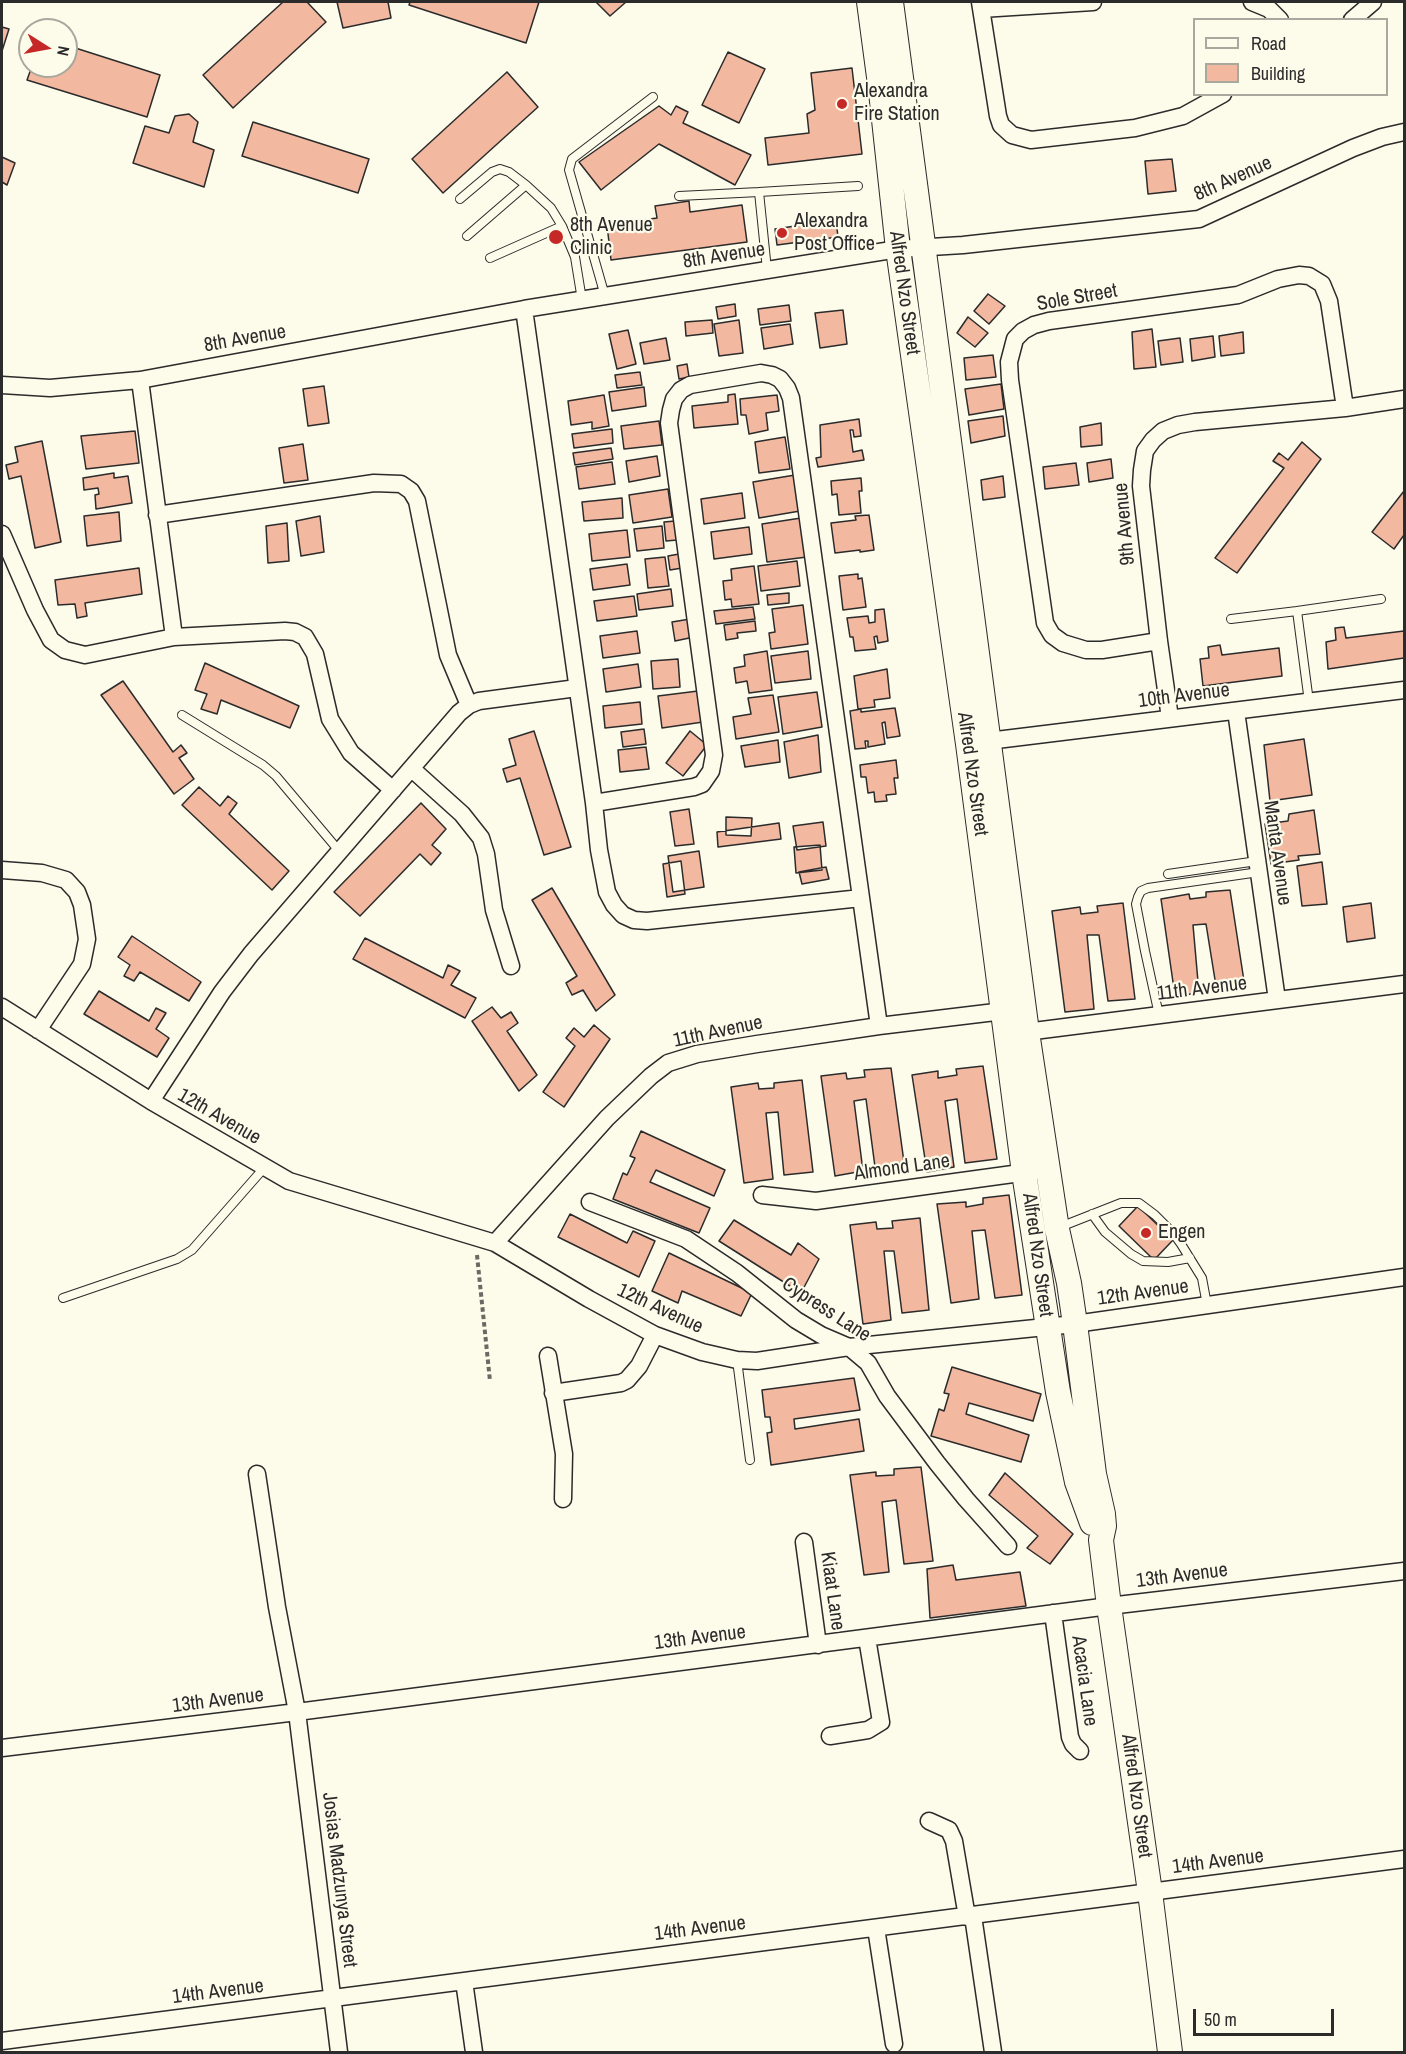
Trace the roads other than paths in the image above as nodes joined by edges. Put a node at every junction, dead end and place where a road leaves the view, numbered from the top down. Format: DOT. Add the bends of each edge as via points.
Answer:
graph roads {
  1 [pos="869,2"];
  2 [pos="891,2"];
  3 [pos="1093,2"];
  4 [pos="1252,2"];
  5 [pos="1373,2"];
  6 [pos="980,5"];
  7 [pos="1278,18"];
  8 [pos="1354,18"];
  9 [pos="892,90"];
  10 [pos="1219,96"];
  11 [pos="653,97"];
  12 [pos="1404,132"];
  13 [pos="526,185"];
  14 [pos="858,186"];
  15 [pos="759,192"];
  16 [pos="679,196"];
  17 [pos="460,199"];
  18 [pos="562,226"];
  19 [pos="467,236"];
  20 [pos="924,247"];
  21 [pos="898,249"];
  22 [pos="490,258"];
  23 [pos="767,270"];
  24 [pos="605,296"];
  25 [pos="582,300"];
  26 [pos="524,309"];
  27 [pos="140,380"];
  28 [pos="2,385"];
  29 [pos="1404,399"];
  30 [pos="1345,408"];
  31 [pos="158,515"];
  32 [pos="2,534"];
  33 [pos="1381,599"];
  34 [pos="1297,611"];
  35 [pos="1231,619"];
  36 [pos="174,637"];
  37 [pos="1159,641"];
  38 [pos="577,688"];
  39 [pos="1404,690"];
  40 [pos="1309,702"];
  41 [pos="469,705"];
  42 [pos="1236,711"];
  43 [pos="182,716"];
  44 [pos="1170,718"];
  45 [pos="978,742"];
  46 [pos="412,769"];
  47 [pos="393,790"];
  48 [pos="594,803"];
  49 [pos="340,852"];
  50 [pos="1258,866"];
  51 [pos="2,870"];
  52 [pos="1168,874"];
  53 [pos="861,898"];
  54 [pos="511,966"];
  55 [pos="1404,984"];
  56 [pos="1277,1000"];
  57 [pos="2,1007"];
  58 [pos="1159,1015"];
  59 [pos="1015,1022"];
  60 [pos="879,1026"];
  61 [pos="38,1030"];
  62 [pos="151,1101"];
  63 [pos="264,1168"];
  64 [pos="1036,1171"];
  65 [pos="762,1195"];
  66 [pos="590,1202"];
  67 [pos="1092,1214"];
  68 [pos="1045,1230"];
  69 [pos="495,1243"];
  70 [pos="1190,1258"];
  71 [pos="1404,1277"];
  72 [pos="63,1298"];
  73 [pos="1207,1305"];
  74 [pos="1075,1324"];
  75 [pos="1047,1326"];
  76 [pos="655,1335"];
  77 [pos="849,1347"];
  78 [pos="548,1356"];
  79 [pos="737,1360"];
  80 [pos="553,1393"];
  81 [pos="750,1460"];
  82 [pos="257,1474"];
  83 [pos="563,1499"];
  84 [pos="1101,1540"];
  85 [pos="804,1542"];
  86 [pos="1008,1546"];
  87 [pos="1404,1571"];
  88 [pos="1109,1606"];
  89 [pos="1053,1613"];
  90 [pos="867,1638"];
  91 [pos="818,1645"];
  92 [pos="297,1712"];
  93 [pos="830,1736"];
  94 [pos="2,1748"];
  95 [pos="1080,1751"];
  96 [pos="929,1821"];
  97 [pos="1404,1859"];
  98 [pos="1150,1892"];
  99 [pos="970,1916"];
  100 [pos="876,1928"];
  101 [pos="464,1981"];
  102 [pos="332,1999"];
  103 [pos="2,2042"];
  104 [pos="894,2044"];
  105 [pos="339,2052"];
  106 [pos="474,2052"];
  107 [pos="993,2052"];
  108 [pos="1170,2052"];
  1 -- 9 [label="street, Alfred Nzo Street"];
  2 -- 9 [label="street, Alfred Nzo Street"];
  3 -- 6 [label="street"];
  4 -- 7 [label="street"];
  5 -- 8 [label="street"];
  6 -- 10 [label="street" via="998,116 1005,131 1021,138 1135,128 1183,116"];
  9 -- 20 [label="street, Alfred Nzo Street"];
  9 -- 21 [label="street, Alfred Nzo Street"];
  11 -- 24 [label="lane" via="572,159 568,170"];
  12 -- 20 [label="street, 8th Avenue" via="1353,148 1199,219"];
  13 -- 17 [label="lane" via="500,169"];
  13 -- 18 [label="lane" via="551,208"];
  13 -- 19 [label="lane"];
  14 -- 15 [label="lane"];
  15 -- 16 [label="lane"];
  15 -- 23 [label="lane"];
  18 -- 22 [label="lane"];
  18 -- 25 [label="lane" via="575,256"];
  20 -- 21 [label="street, 8th Avenue"];
  20 -- 45 [label="street, Alfred Nzo Street"];
  21 -- 23 [label="street, 8th Avenue"];
  21 -- 45 [label="street, Alfred Nzo Street"];
  23 -- 24 [label="street, 8th Avenue"];
  24 -- 25 [label="street, 8th Avenue"];
  25 -- 26 [label="street, 8th Avenue"];
  26 -- 27 [label="street, 8th Avenue"];
  26 -- 38 [label="street"];
  27 -- 28 [label="street, 8th Avenue" via="50,388"];
  27 -- 31 [label="street"];
  29 -- 30 [label="street, 9th Avenue"];
  30 -- 37 [label="street, 9th Avenue" via="1195,422 1163,431 1153,440 1145,452 1141,486"];
  30 -- 37 [label="street, Sole Street" via="1329,301 1322,284 1309,276 1278,279 1227,297 1049,321 1034,325 1015,339 1009,362 1010,380 1045,623 1063,643 1086,650"];
  31 -- 36 [label="street"];
  31 -- 41 [label="street" via="374,483 401,484 411,490 417,501 448,655"];
  32 -- 36 [label="street" via="51,640 65,650 85,655"];
  33 -- 34 [label="lane"];
  34 -- 35 [label="lane"];
  34 -- 40 [label="lane"];
  36 -- 47 [label="street" via="285,631 305,637 315,654 330,718 339,734 351,753"];
  37 -- 44 [label="street, 9th Avenue"];
  38 -- 41 [label="street"];
  38 -- 48 [label="street"];
  39 -- 40 [label="street, 10th Avenue"];
  40 -- 42 [label="street, 10th Avenue"];
  41 -- 46 [label="street"];
  42 -- 44 [label="street, 10th Avenue"];
  42 -- 50 [label="street, Manta Avenue"];
  43 -- 49 [label="lane" via="276,776"];
  44 -- 45 [label="street, 10th Avenue"];
  45 -- 59 [label="street, Alfred Nzo Street"];
  46 -- 47 [label="street"];
  46 -- 54 [label="street" via="462,814 480,838 494,910"];
  47 -- 49 [label="street"];
  48 -- 53 [label="street" via="607,892 623,915 634,920"];
  48 -- 53 [label="street" via="694,787 707,779 711,771 714,755 670,410 681,390 690,385 761,373 772,375 780,379 791,399"];
  49 -- 62 [label="street" via="222,992"];
  50 -- 52 [label="lane"];
  50 -- 56 [label="street, Manta Avenue"];
  50 -- 58 [label="lane" via="1148,888 1138,897 1144,951"];
  51 -- 61 [label="street" via="42,873 66,880 82,905 87,939 82,964"];
  53 -- 60 [label="street"];
  55 -- 56 [label="street, 11th Avenue"];
  56 -- 58 [label="street, 11th Avenue"];
  57 -- 61 [label="street, 12th Avenue"];
  58 -- 59 [label="street, 11th Avenue"];
  59 -- 60 [label="street, 11th Avenue"];
  59 -- 64 [label="street, Alfred Nzo Street"];
  60 -- 69 [label="street, 11th Avenue" via="697,1054 668,1064 607,1118"];
  61 -- 62 [label="street, 12th Avenue"];
  62 -- 63 [label="street, 12th Avenue"];
  63 -- 69 [label="street, 12th Avenue" via="307,1188"];
  63 -- 72 [label="lane" via="192,1250 177,1259"];
  64 -- 65 [label="street, Almond Lane" via="816,1201"];
  64 -- 68 [label="street, Alfred Nzo Street"];
  66 -- 77 [label="street, Cypress Lane" via="686,1239 796,1320"];
  67 -- 68 [label="lane"];
  67 -- 70 [label="lane" via="1105,1232 1143,1261"];
  67 -- 70 [label="lane" via="1120,1203 1139,1203 1173,1233"];
  68 -- 74 [label="street, Alfred Nzo Street" via="1069,1283"];
  68 -- 75 [label="street, Alfred Nzo Street"];
  69 -- 76 [label="street, 12th Avenue"];
  70 -- 73 [label="lane" via="1202,1278"];
  71 -- 73 [label="street, 12th Avenue"];
  73 -- 74 [label="street, 12th Avenue"];
  74 -- 75 [label="street, 12th Avenue"];
  74 -- 84 [label="street, Alfred Nzo Street" via="1094,1474 1103,1514"];
  75 -- 77 [label="street, 12th Avenue"];
  75 -- 84 [label="street, Alfred Nzo Street" via="1075,1473 1086,1511"];
  76 -- 79 [label="street, 12th Avenue"];
  76 -- 80 [label="street" via="627,1380"];
  77 -- 79 [label="street, 12th Avenue" via="757,1361"];
  77 -- 86 [label="street, Cypress Lane" via="868,1363 887,1396 937,1463"];
  78 -- 80 [label="street"];
  79 -- 81 [label="lane"];
  80 -- 83 [label="street" via="564,1454"];
  82 -- 92 [label="street, Josias Madzunya Street"];
  84 -- 88 [label="street, Alfred Nzo Street"];
  85 -- 91 [label="street, Kiaat Lane"];
  87 -- 88 [label="street, 13th Avenue"];
  88 -- 89 [label="street, 13th Avenue"];
  88 -- 98 [label="street, Alfred Nzo Street"];
  89 -- 90 [label="street, 13th Avenue"];
  89 -- 95 [label="street, Acacia Lane" via="1071,1737"];
  90 -- 91 [label="street, 13th Avenue"];
  90 -- 93 [label="street" via="881,1722 868,1730"];
  91 -- 92 [label="street, 13th Avenue"];
  92 -- 94 [label="street, 13th Avenue"];
  92 -- 102 [label="street, Josias Madzunya Street"];
  96 -- 99 [label="street" via="949,1830 952,1836"];
  97 -- 98 [label="street, 14th Avenue"];
  98 -- 99 [label="street, 14th Avenue"];
  98 -- 108 [label="street, Alfred Nzo Street"];
  99 -- 100 [label="street, 14th Avenue"];
  99 -- 107 [label="street"];
  100 -- 101 [label="street, 14th Avenue"];
  100 -- 104 [label="street"];
  101 -- 102 [label="street, 14th Avenue"];
  101 -- 106 [label="street"];
  102 -- 103 [label="street, 14th Avenue"];
  102 -- 105 [label="street, Josias Madzunya Street"];
}
